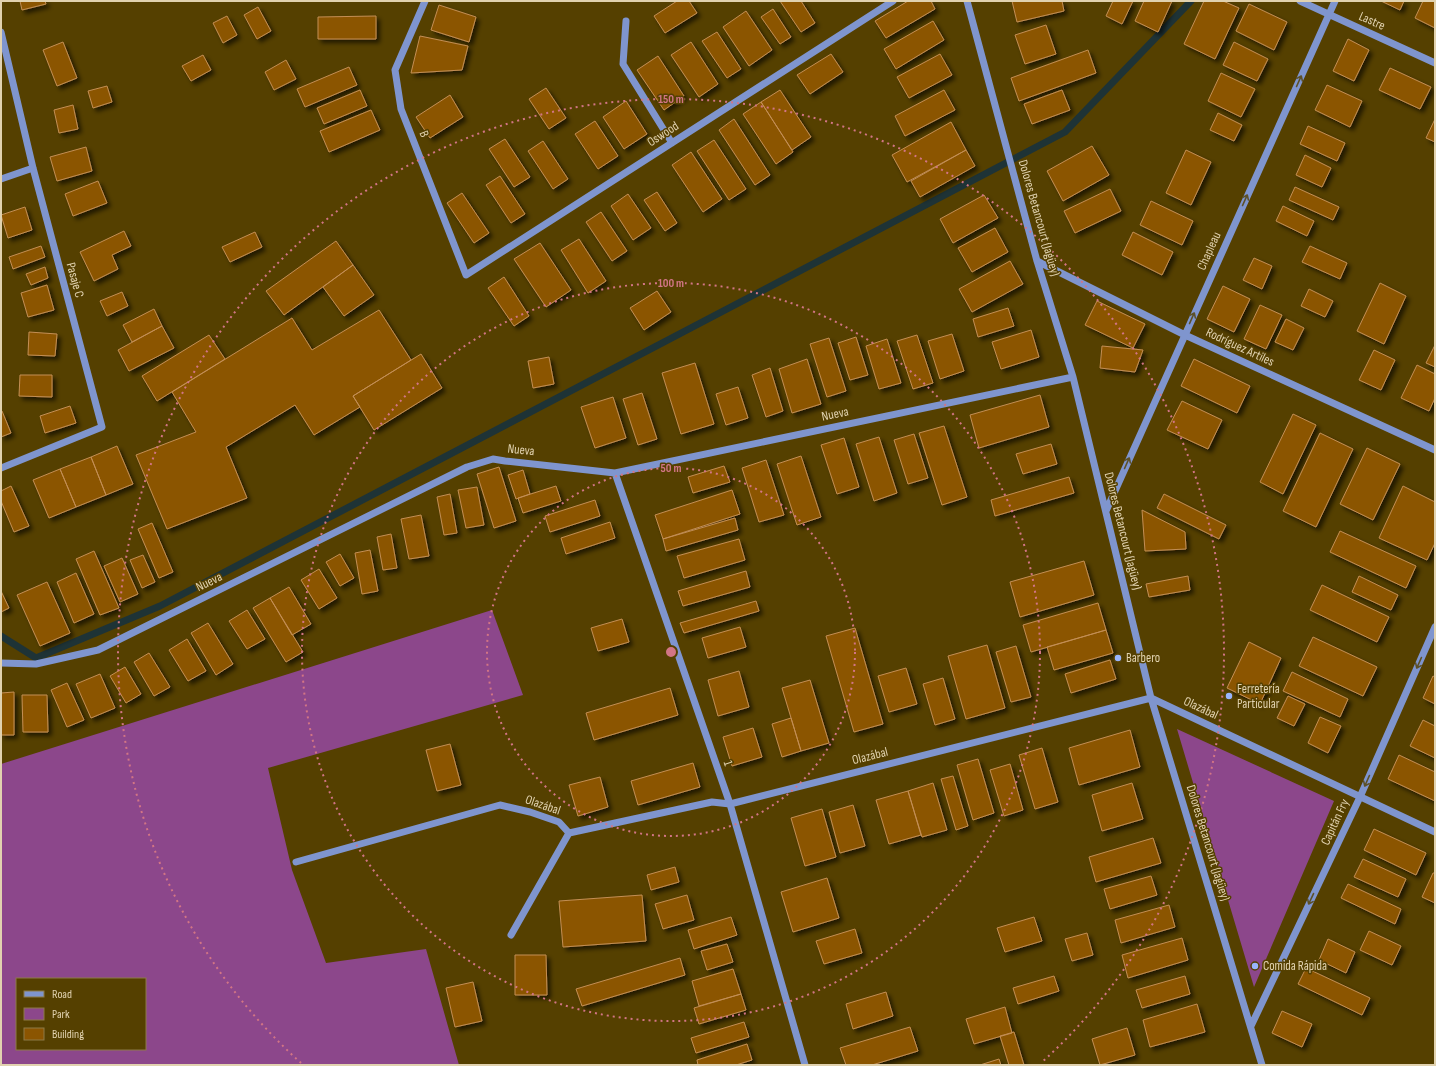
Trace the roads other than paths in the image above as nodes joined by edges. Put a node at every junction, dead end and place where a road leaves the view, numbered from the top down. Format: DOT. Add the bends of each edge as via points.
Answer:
graph roads {
  1 [pos="425,1"];
  2 [pos="893,1"];
  3 [pos="967,1"];
  4 [pos="1300,1"];
  5 [pos="1335,1"];
  6 [pos="1328,15"];
  7 [pos="626,21"];
  8 [pos="1,32"];
  9 [pos="1435,63"];
  10 [pos="672,143"];
  11 [pos="33,168"];
  12 [pos="1,179"];
  13 [pos="1037,261"];
  14 [pos="466,275"];
  15 [pos="1185,334"];
  16 [pos="1073,377"];
  17 [pos="1435,450"];
  18 [pos="1,468"];
  19 [pos="615,472"];
  20 [pos="1106,511"];
  21 [pos="1435,627"];
  22 [pos="1,663"];
  23 [pos="1151,698"];
  24 [pos="1360,797"];
  25 [pos="730,804"];
  26 [pos="1435,832"];
  27 [pos="569,833"];
  28 [pos="296,862"];
  29 [pos="511,935"];
  30 [pos="1251,1026"];
  31 [pos="805,1065"];
  32 [pos="1262,1065"];
  1 -- 14 [label="street, B" via="395,70 401,109"];
  2 -- 10 [label="street, Oswood"];
  3 -- 13 [label="street, Dolores Betancourt (Jagüey)"];
  4 -- 6 [label="street, Lastre"];
  5 -- 6 [label="street, Chapleau"];
  6 -- 9 [label="street, Lastre"];
  15 -- 6 [label="street, Chapleau, one-way"];
  7 -- 10 [label="street" via="623,64"];
  8 -- 11 [label="street, Pasaje C"];
  10 -- 14 [label="street, Oswood"];
  11 -- 12 [label="street"];
  11 -- 18 [label="street, Pasaje C" via="102,427"];
  13 -- 15 [label="street, Rodríguez Artiles"];
  13 -- 16 [label="street, Dolores Betancourt (Jagüey)"];
  15 -- 17 [label="street, Rodríguez Artiles"];
  20 -- 15 [label="street, Chapleau, one-way"];
  16 -- 19 [label="street, Nueva"];
  16 -- 20 [label="street, Dolores Betancourt (Jagüey)"];
  19 -- 22 [label="street, Nueva" via="493,459 467,467 98,650 36,664"];
  19 -- 25 [label="street, 1"];
  20 -- 23 [label="street, Dolores Betancourt (Jagüey)"];
  21 -- 24 [label="street, Capitán Fry, one-way"];
  23 -- 24 [label="street, Olazábal"];
  23 -- 25 [label="street, Olazábal"];
  23 -- 30 [label="street, Dolores Betancourt (Jagüey)"];
  24 -- 26 [label="street, Olazábal"];
  24 -- 30 [label="street, Capitán Fry, one-way"];
  25 -- 27 [label="street, Olazábal" via="712,802"];
  25 -- 31 [label="street, 1"];
  27 -- 28 [label="street, Olazábal" via="559,822 500,805"];
  27 -- 29 [label="street"];
  30 -- 32 [label="street, Dolores Betancourt (Jagüey)"];
}
